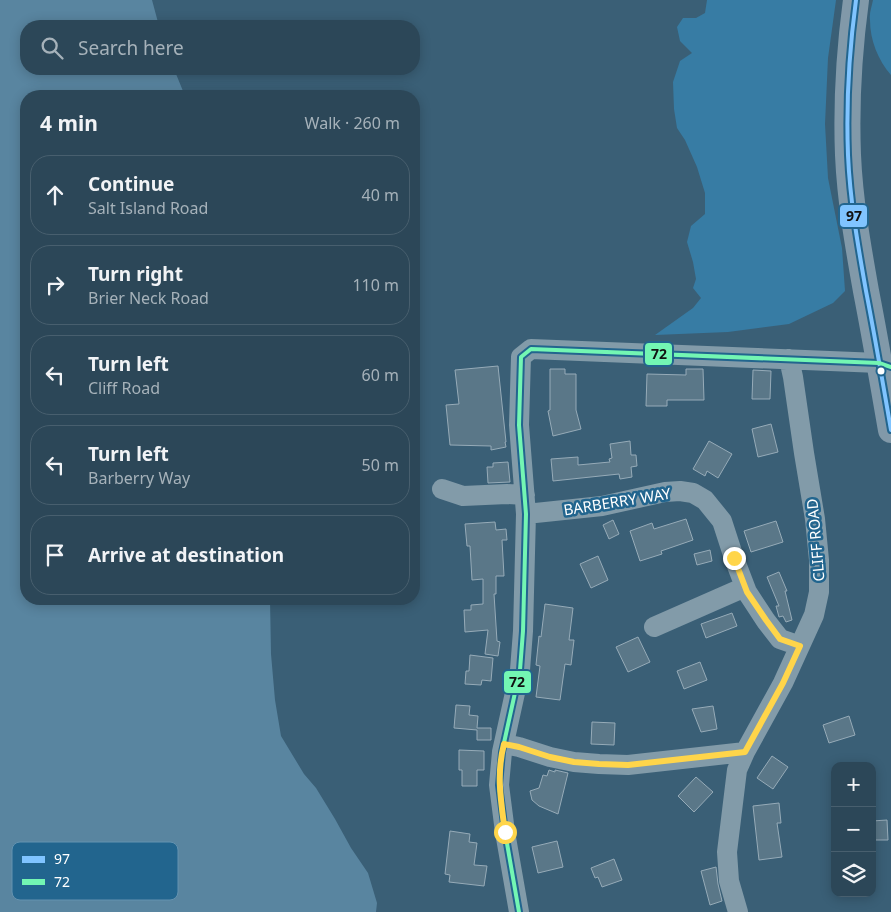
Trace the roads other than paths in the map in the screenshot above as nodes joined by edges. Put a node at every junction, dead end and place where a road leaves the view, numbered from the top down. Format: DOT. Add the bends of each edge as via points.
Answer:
graph roads {
  1 [pos="856,0"];
  2 [pos="789,359"];
  3 [pos="885,365"];
  4 [pos="891,430"];
  5 [pos="442,489"];
  6 [pos="525,505"];
  7 [pos="745,587"];
  8 [pos="654,627"];
  9 [pos="800,646"];
  10 [pos="504,744"];
  11 [pos="745,752"];
  12 [pos="519,912"];
  13 [pos="738,912"];
  1 -- 3 [label="main road" via="847,99 848,156 858,244"];
  2 -- 3 [label="street"];
  2 -- 6 [label="street" via="531,349 521,357 519,425"];
  2 -- 9 [label="street, CLIFF ROAD" via="819,560 819,592 814,615"];
  3 -- 4 [label="main road"];
  5 -- 6 [label="street, BARBERRY WAY" via="463,496 507,494"];
  6 -- 7 [label="street, BARBERRY WAY" via="602,506 665,492 693,493 705,500 722,521"];
  6 -- 10 [label="street" via="520,670"];
  7 -- 8 [label="street"];
  7 -- 9 [label="street, BARBERRY WAY" via="780,639"];
  9 -- 11 [label="street, CLIFF ROAD"];
  10 -- 11 [label="street" via="574,762 628,765"];
  10 -- 12 [label="street" via="499,785"];
  11 -- 13 [label="street, CLIFF ROAD" via="738,770 727,852 729,881"];
}
